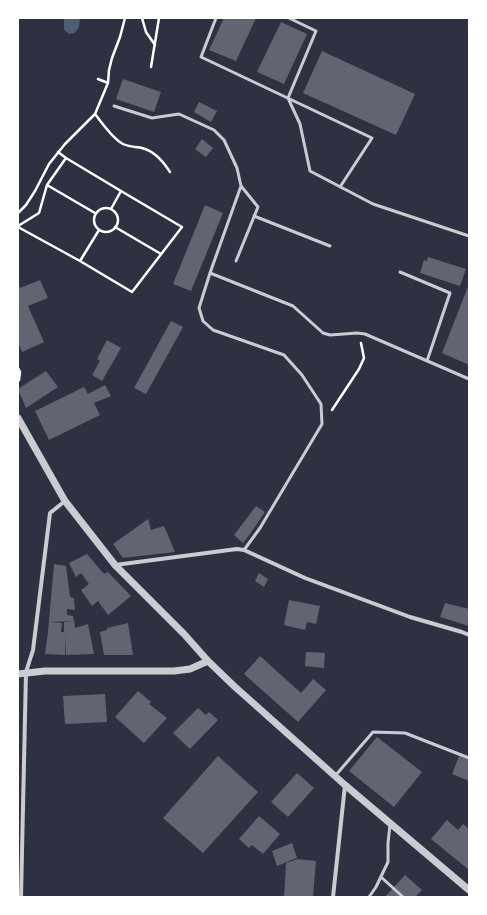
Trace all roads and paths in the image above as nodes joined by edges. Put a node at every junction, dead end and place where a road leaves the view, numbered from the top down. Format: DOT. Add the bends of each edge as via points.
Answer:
graph roads {
  1 [pos="126,18"];
  2 [pos="142,18"];
  3 [pos="159,18"];
  4 [pos="216,18"];
  5 [pos="289,18"];
  6 [pos="155,45"];
  7 [pos="151,67"];
  8 [pos="98,79"];
  9 [pos="108,83"];
  10 [pos="288,98"];
  11 [pos="114,106"];
  12 [pos="95,114"];
  13 [pos="58,152"];
  14 [pos="66,158"];
  15 [pos="170,172"];
  16 [pos="47,185"];
  17 [pos="241,186"];
  18 [pos="340,187"];
  19 [pos="121,191"];
  20 [pos="111,209"];
  21 [pos="18,213"];
  22 [pos="95,213"];
  23 [pos="254,216"];
  24 [pos="18,227"];
  25 [pos="115,227"];
  26 [pos="99,230"];
  27 [pos="469,236"];
  28 [pos="330,246"];
  29 [pos="160,254"];
  30 [pos="80,261"];
  31 [pos="236,261"];
  32 [pos="400,272"];
  33 [pos="210,273"];
  34 [pos="357,333"];
  35 [pos="427,361"];
  36 [pos="18,368"];
  37 [pos="469,379"];
  38 [pos="18,380"];
  39 [pos="18,418"];
  40 [pos="322,424"];
  41 [pos="65,500"];
  42 [pos="244,550"];
  43 [pos="115,565"];
  44 [pos="469,635"];
  45 [pos="208,661"];
  46 [pos="26,672"];
  47 [pos="18,674"];
  48 [pos="24,754"];
  49 [pos="18,756"];
  50 [pos="469,758"];
  51 [pos="335,776"];
  52 [pos="345,785"];
  53 [pos="391,824"];
  54 [pos="381,877"];
  55 [pos="469,890"];
  56 [pos="21,897"];
  57 [pos="332,897"];
  58 [pos="369,897"];
  59 [pos="403,897"];
  1 -- 9 [label="path" via="112,58"];
  2 -- 6 [label="path" via="146,32"];
  3 -- 6 [label="path"];
  4 -- 10 [label="lane" via="201,57"];
  5 -- 10 [label="lane" via="316,31"];
  6 -- 7 [label="path"];
  8 -- 9 [label="path"];
  9 -- 12 [label="path"];
  10 -- 18 [label="lane" via="300,124 310,171"];
  10 -- 18 [label="lane" via="372,138"];
  11 -- 17 [label="lane" via="152,118 179,114 214,130 224,140 231,153"];
  12 -- 13 [label="path"];
  12 -- 15 [label="path" via="116,139 124,145 143,148 155,154"];
  13 -- 14 [label="path"];
  13 -- 21 [label="path" via="29,200"];
  14 -- 16 [label="path"];
  14 -- 19 [label="path"];
  16 -- 22 [label="path"];
  16 -- 24 [label="path" via="39,213"];
  17 -- 23 [label="lane" via="258,207"];
  17 -- 33 [label="lane"];
  18 -- 27 [label="lane" via="373,204"];
  19 -- 20 [label="path"];
  19 -- 29 [label="path" via="182,227"];
  20 -- 22 [label="path" via="104,208"];
  20 -- 25 [label="path" via="118,221"];
  22 -- 26 [label="path" via="94,224"];
  23 -- 28 [label="lane"];
  23 -- 31 [label="lane"];
  24 -- 30 [label="path"];
  25 -- 26 [label="path" via="109,231"];
  25 -- 29 [label="path"];
  26 -- 30 [label="path"];
  29 -- 30 [label="path" via="132,292"];
  32 -- 35 [label="lane" via="450,293"];
  33 -- 34 [label="lane" via="293,306 323,334"];
  33 -- 40 [label="lane" via="199,308 203,321 213,330 284,355 302,375 321,404"];
  34 -- 35 [label="lane" via="365,334"];
  34 -- 40 [label="path" via="364,358"];
  35 -- 37 [label="lane"];
  36 -- 38 [label="path"];
  39 -- 41 [label="street"];
  40 -- 42 [label="lane" via="260,528"];
  41 -- 43 [label="street"];
  41 -- 46 [label="street" via="50,513 33,650"];
  42 -- 43 [label="street"];
  42 -- 44 [label="street" via="312,581 410,618"];
  43 -- 45 [label="street"];
  45 -- 46 [label="street" via="190,669 174,671"];
  45 -- 51 [label="street"];
  46 -- 47 [label="street"];
  46 -- 48 [label="street"];
  48 -- 49 [label="street"];
  48 -- 56 [label="street"];
  50 -- 51 [label="lane" via="405,733 374,732"];
  51 -- 52 [label="street"];
  52 -- 53 [label="street"];
  52 -- 57 [label="street"];
  53 -- 54 [label="lane" via="388,862"];
  53 -- 55 [label="street"];
  54 -- 58 [label="lane"];
  54 -- 59 [label="lane"];
}
